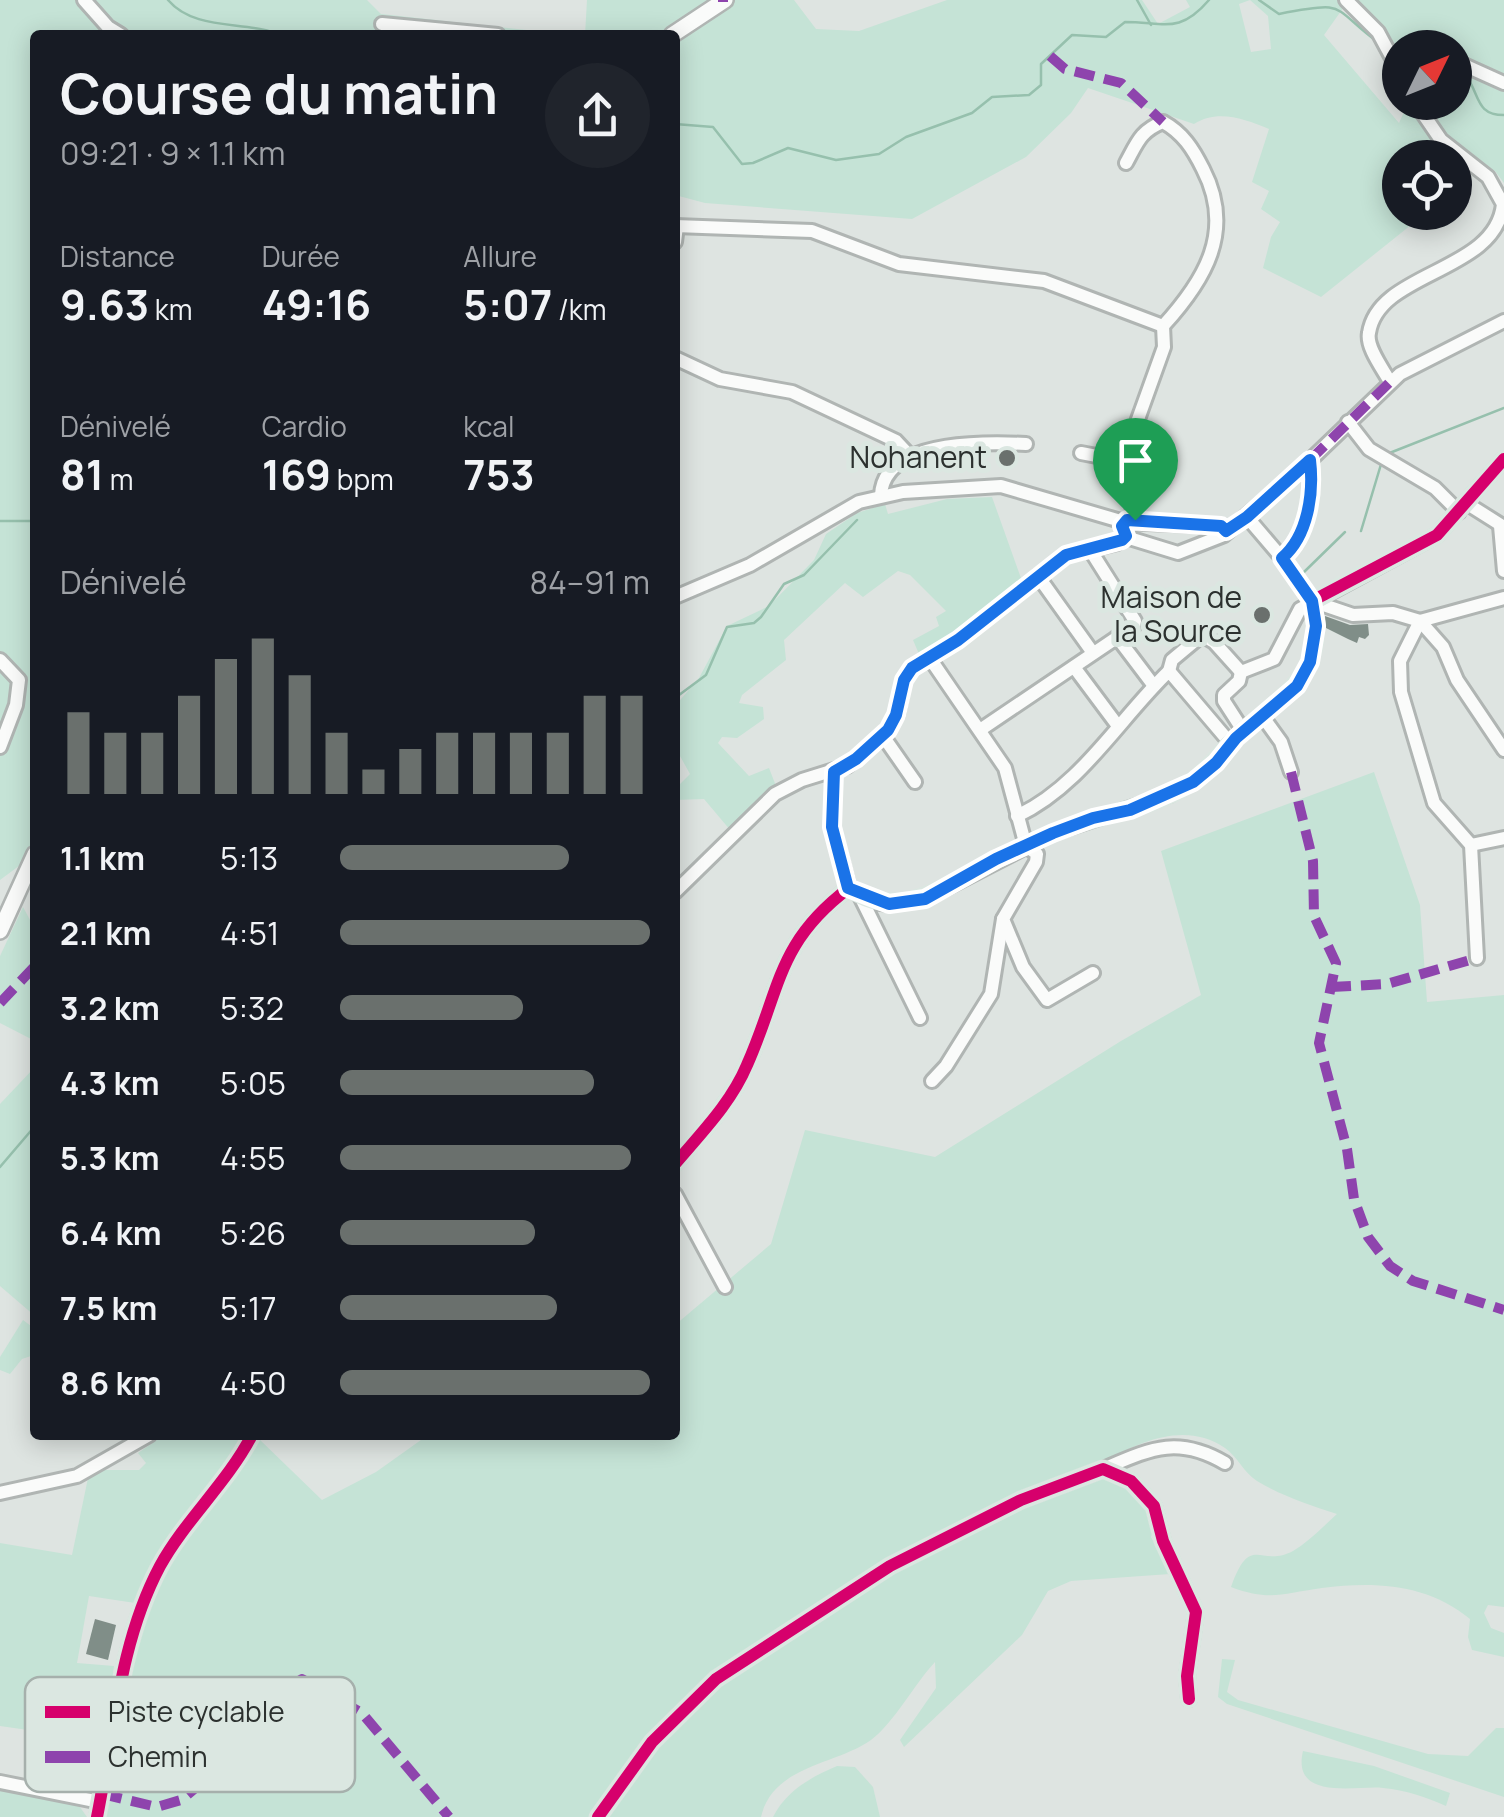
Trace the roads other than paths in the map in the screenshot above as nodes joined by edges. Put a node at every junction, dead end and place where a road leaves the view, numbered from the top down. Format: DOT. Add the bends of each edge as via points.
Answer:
graph roads {
  1 [pos="84,0"];
  2 [pos="725,0"];
  3 [pos="1346,0"];
  4 [pos="382,24"];
  5 [pos="113,30"];
  6 [pos="445,30"];
  7 [pos="680,30"];
  8 [pos="1382,39"];
  9 [pos="1472,68"];
  10 [pos="1504,82"];
  11 [pos="1427,120"];
  12 [pos="1126,163"];
  13 [pos="680,226"];
  14 [pos="1504,321"];
  15 [pos="1163,326"];
  16 [pos="680,360"];
  17 [pos="1390,382"];
  18 [pos="1348,422"];
  19 [pos="1026,444"];
  20 [pos="1081,453"];
  21 [pos="910,456"];
  22 [pos="1504,459"];
  23 [pos="1310,460"];
  24 [pos="1123,461"];
  25 [pos="880,496"];
  26 [pos="1463,507"];
  27 [pos="1247,517"];
  28 [pos="1128,526"];
  29 [pos="1502,526"];
  30 [pos="1226,531"];
  31 [pos="1088,548"];
  32 [pos="1282,558"];
  33 [pos="1504,572"];
  34 [pos="1038,576"];
  35 [pos="680,595"];
  36 [pos="1504,598"];
  37 [pos="1312,601"];
  38 [pos="1420,622"];
  39 [pos="1118,637"];
  40 [pos="1093,654"];
  41 [pos="929,657"];
  42 [pos="0,660"];
  43 [pos="1074,667"];
  44 [pos="1169,671"];
  45 [pos="1241,672"];
  46 [pos="1154,686"];
  47 [pos="1263,718"];
  48 [pos="1118,726"];
  49 [pos="980,730"];
  50 [pos="1244,732"];
  51 [pos="883,736"];
  52 [pos="1231,744"];
  53 [pos="0,747"];
  54 [pos="1504,747"];
  55 [pos="834,772"];
  56 [pos="1291,772"];
  57 [pos="916,782"];
  58 [pos="1017,816"];
  59 [pos="1504,838"];
  60 [pos="1471,844"];
  61 [pos="1026,846"];
  62 [pos="30,865"];
  63 [pos="680,887"];
  64 [pos="854,892"];
  65 [pos="1003,919"];
  66 [pos="0,931"];
  67 [pos="1477,958"];
  68 [pos="1093,973"];
  69 [pos="920,1018"];
  70 [pos="932,1081"];
  71 [pos="680,1158"];
  72 [pos="680,1203"];
  73 [pos="725,1288"];
  74 [pos="141,1440"];
  75 [pos="249,1440"];
  76 [pos="1225,1463"];
  77 [pos="1102,1469"];
  78 [pos="0,1493"];
  79 [pos="123,1677"];
  80 [pos="1190,1698"];
  81 [pos="0,1782"];
  82 [pos="25,1787"];
  83 [pos="50,1792"];
  84 [pos="102,1792"];
  85 [pos="100,1802"];
  86 [pos="97,1817"];
  87 [pos="598,1817"];
  1 -- 5 [label="street"];
  2 -- 7 [label="main road"];
  3 -- 8 [label="street"];
  4 -- 6 [label="street"];
  9 -- 10 [label="street"];
  11 -- 17 [label="street" via="1440,140 1500,192 1502,214 1495,231 1455,262 1385,304 1368,339"];
  12 -- 15 [label="street" via="1137,138 1163,122 1178,130 1207,177 1218,212 1202,281"];
  13 -- 15 [label="street" via="812,231 899,264 1044,281"];
  14 -- 17 [label="street"];
  15 -- 24 [label="street" via="1164,347"];
  16 -- 21 [label="street" via="720,379 792,392 883,434"];
  17 -- 18 [label="street"];
  18 -- 23 [label="street"];
  18 -- 26 [label="street" via="1381,457"];
  19 -- 21 [label="street" via="956,444"];
  20 -- 24 [label="street"];
  21 -- 25 [label="street" via="886,479"];
  22 -- 26 [label="street"];
  23 -- 27 [label="street"];
  23 -- 32 [label="street" via="1307,515 1296,547"];
  24 -- 28 [label="street"];
  25 -- 28 [label="street" via="1002,486"];
  25 -- 35 [label="street"];
  26 -- 29 [label="street"];
  26 -- 37 [label="street" via="1420,547"];
  27 -- 30 [label="street"];
  27 -- 32 [label="street"];
  28 -- 30 [label="street"];
  28 -- 30 [label="street" via="1160,550 1186,552"];
  28 -- 31 [label="street" via="1117,543"];
  29 -- 33 [label="street"];
  31 -- 34 [label="street"];
  31 -- 39 [label="street" via="1136,620"];
  32 -- 37 [label="street"];
  34 -- 40 [label="street"];
  34 -- 41 [label="street"];
  36 -- 38 [label="street"];
  37 -- 38 [label="street" via="1353,615 1393,613"];
  37 -- 45 [label="street" via="1293,618 1274,659"];
  37 -- 47 [label="street" via="1310,662 1297,686"];
  38 -- 54 [label="street" via="1443,647 1457,680"];
  38 -- 60 [label="street" via="1400,661 1404,712 1434,803"];
  39 -- 40 [label="street"];
  39 -- 46 [label="street"];
  40 -- 43 [label="street"];
  41 -- 49 [label="street"];
  41 -- 51 [label="street" via="906,675"];
  42 -- 53 [label="street" via="19,680"];
  43 -- 48 [label="street"];
  43 -- 49 [label="street"];
  44 -- 45 [label="street" via="1177,654 1206,634"];
  44 -- 46 [label="street"];
  44 -- 52 [label="street"];
  45 -- 50 [label="street" via="1224,701"];
  46 -- 48 [label="street"];
  47 -- 50 [label="street"];
  47 -- 56 [label="street"];
  48 -- 58 [label="street" via="1068,782"];
  49 -- 58 [label="street" via="1004,768"];
  50 -- 52 [label="street"];
  51 -- 55 [label="street"];
  51 -- 57 [label="street"];
  52 -- 61 [label="street" via="1205,773 1170,795"];
  55 -- 63 [label="street" via="776,794"];
  55 -- 64 [label="street" via="832,827"];
  58 -- 61 [label="street"];
  59 -- 60 [label="street"];
  60 -- 67 [label="street"];
  61 -- 64 [label="street" via="925,899 889,904"];
  61 -- 65 [label="street" via="1036,862"];
  62 -- 66 [label="main road"];
  64 -- 69 [label="street"];
  64 -- 71 [label="street" via="815,916 793,943 737,1086"];
  65 -- 68 [label="street" via="1022,967 1047,1000"];
  65 -- 70 [label="street" via="991,994"];
  72 -- 73 [label="street"];
  74 -- 78 [label="street" via="76,1476"];
  75 -- 79 [label="street" via="162,1564 142,1606"];
  76 -- 77 [label="street" via="1177,1444"];
  77 -- 80 [label="street" via="1131,1481 1154,1506 1196,1612"];
  77 -- 87 [label="street" via="1021,1500 890,1566 716,1679 652,1742"];
  81 -- 82 [label="street"];
  83 -- 85 [label="street"];
  84 -- 85 [label="street"];
  85 -- 86 [label="street"];
}
